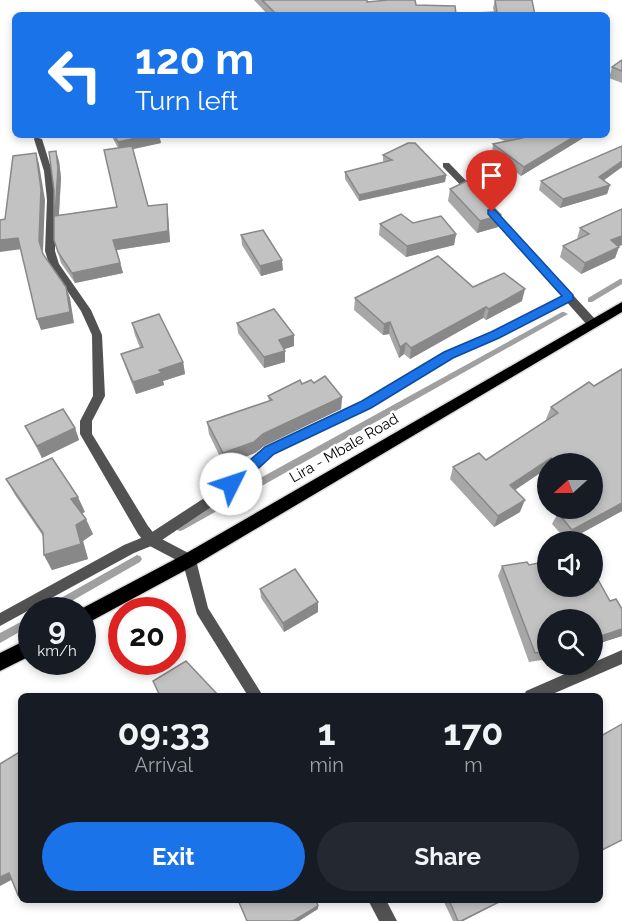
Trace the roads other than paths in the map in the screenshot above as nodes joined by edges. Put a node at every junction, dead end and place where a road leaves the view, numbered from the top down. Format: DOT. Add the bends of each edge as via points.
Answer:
graph roads {
  1 [pos="38,139"];
  2 [pos="446,165"];
  3 [pos="569,297"];
  4 [pos="622,306"];
  5 [pos="592,323"];
  6 [pos="152,540"];
  7 [pos="189,560"];
  8 [pos="96,610"];
  9 [pos="0,620"];
  10 [pos="18,652"];
  11 [pos="622,657"];
  12 [pos="0,662"];
  13 [pos="254,693"];
  14 [pos="538,693"];
  15 [pos="379,903"];
  16 [pos="388,921"];
  1 -- 6 [label="street" via="48,171 50,251 98,335 99,396 86,421 86,434"];
  2 -- 3 [label="street"];
  3 -- 5 [label="street"];
  3 -- 6 [label="street" via="448,355 367,404 269,451 216,497"];
  4 -- 5 [label="main road, Lira - Mbale Road"];
  5 -- 7 [label="main road, Lira - Mbale Road"];
  6 -- 7 [label="street"];
  6 -- 9 [label="street"];
  7 -- 8 [label="main road, Lira - Mbale Road"];
  7 -- 13 [label="street" via="202,610"];
  10 -- 12 [label="main road"];
  11 -- 14 [label="street"];
  15 -- 16 [label="street"];
}
